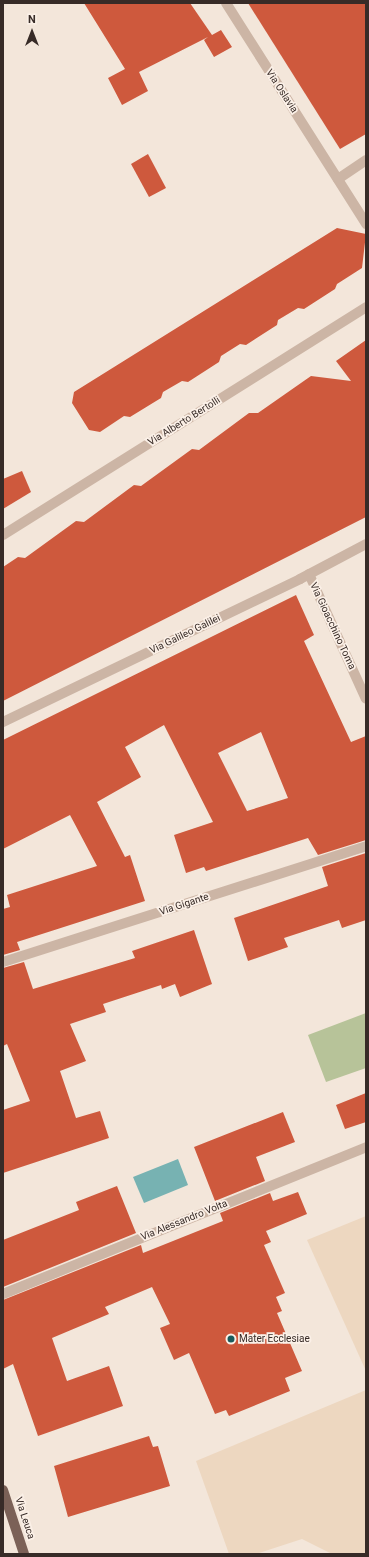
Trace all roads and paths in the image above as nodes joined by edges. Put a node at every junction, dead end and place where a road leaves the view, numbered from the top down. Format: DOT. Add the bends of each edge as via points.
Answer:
graph roads {
  1 [pos="226,3"];
  2 [pos="366,160"];
  3 [pos="338,179"];
  4 [pos="366,224"];
  5 [pos="366,306"];
  6 [pos="3,535"];
  7 [pos="366,544"];
  8 [pos="309,574"];
  9 [pos="366,699"];
  10 [pos="3,722"];
  11 [pos="366,846"];
  12 [pos="3,962"];
  13 [pos="366,1147"];
  14 [pos="3,1294"];
  15 [pos="3,1490"];
  16 [pos="24,1554"];
  1 -- 3 [label="street, Via Oslavia"];
  2 -- 3 [label="street"];
  3 -- 4 [label="street, Via Oslavia"];
  5 -- 6 [label="street, Via Alberto Bertolli"];
  7 -- 8 [label="street, Via Galileo Galilei"];
  8 -- 9 [label="street, Via Gioacchino Toma"];
  8 -- 10 [label="street, Via Galileo Galilei"];
  11 -- 12 [label="street, Via Gigante"];
  13 -- 14 [label="street, Via Alessandro Volta"];
  15 -- 16 [label="main road, Via Leuca"];
}
